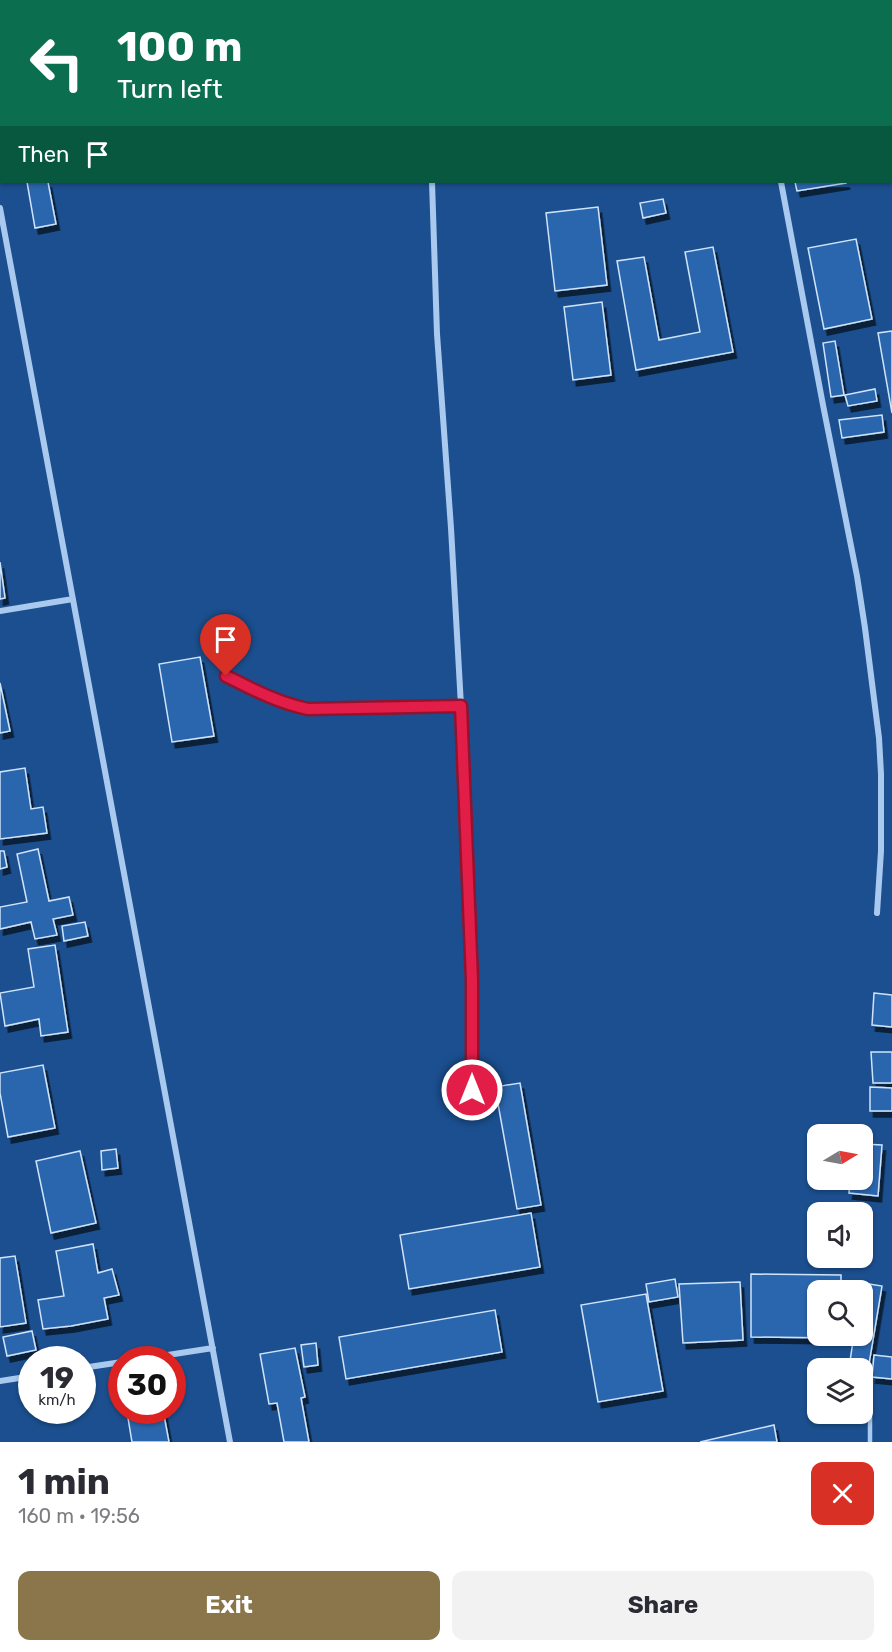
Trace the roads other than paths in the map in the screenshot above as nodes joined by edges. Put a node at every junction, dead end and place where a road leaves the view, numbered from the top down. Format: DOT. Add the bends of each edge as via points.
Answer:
graph roads {
  1 [pos="432,183"];
  2 [pos="782,183"];
  3 [pos="0,208"];
  4 [pos="73,599"];
  5 [pos="0,611"];
  6 [pos="226,676"];
  7 [pos="461,706"];
  8 [pos="877,913"];
  9 [pos="472,1090"];
  10 [pos="213,1348"];
  11 [pos="186,1352"];
  12 [pos="18,1378"];
  13 [pos="0,1381"];
  14 [pos="870,1424"];
  15 [pos="230,1442"];
  16 [pos="870,1442"];
  1 -- 7 [label="street" via="437,334"];
  2 -- 8 [label="street" via="867,639 881,774"];
  3 -- 4 [label="street"];
  4 -- 5 [label="street"];
  4 -- 10 [label="street"];
  6 -- 7 [label="street" via="273,699 308,709"];
  7 -- 9 [label="street" via="472,980"];
  10 -- 11 [label="street"];
  10 -- 15 [label="street"];
  12 -- 13 [label="street"];
  14 -- 16 [label="lane"];
}
